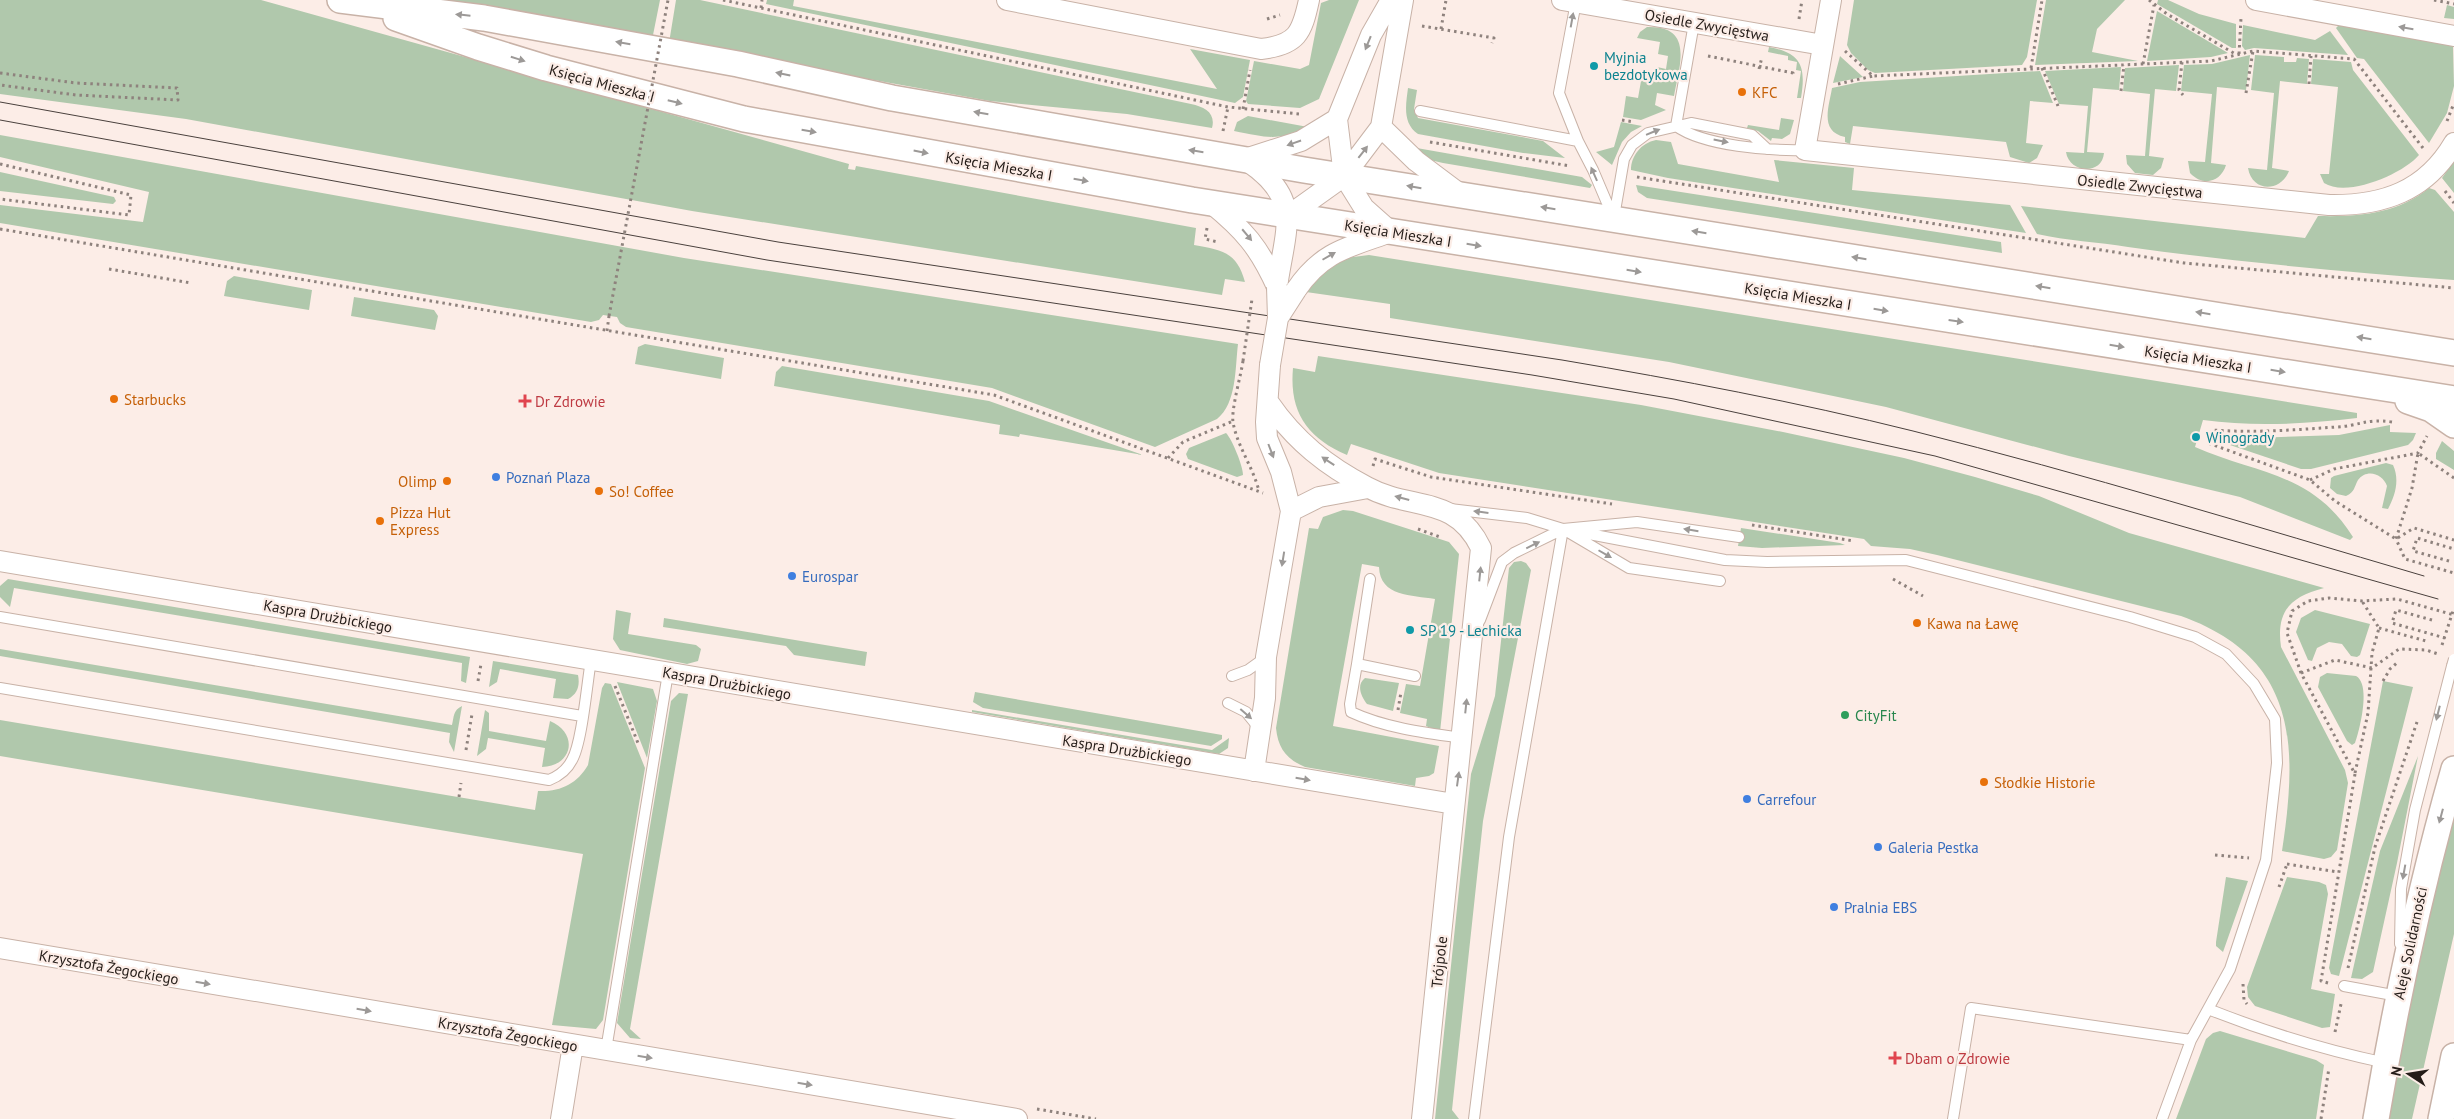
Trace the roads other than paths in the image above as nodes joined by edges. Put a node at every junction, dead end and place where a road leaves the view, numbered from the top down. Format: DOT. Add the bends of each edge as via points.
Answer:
graph roads {
  1 [pos="1007,0"];
  2 [pos="1309,0"];
  3 [pos="1390,0"];
  4 [pos="1403,0"];
  5 [pos="1831,0"];
  6 [pos="2256,0"];
  7 [pos="1569,1"];
  8 [pos="348,2"];
  9 [pos="1694,23"];
  10 [pos="2454,36"];
  11 [pos="1831,46"];
  12 [pos="1420,111"];
  13 [pos="1678,111"];
  14 [pos="1337,119"];
  15 [pos="1691,123"];
  16 [pos="1676,126"];
  17 [pos="1381,127"];
  18 [pos="1578,141"];
  19 [pos="2454,143"];
  20 [pos="1767,150"];
  21 [pos="1805,150"];
  22 [pos="1244,159"];
  23 [pos="1344,176"];
  24 [pos="1462,195"];
  25 [pos="1211,203"];
  26 [pos="1288,216"];
  27 [pos="1614,218"];
  28 [pos="1391,232"];
  29 [pos="1286,288"];
  30 [pos="2454,337"];
  31 [pos="2412,346"];
  32 [pos="2454,353"];
  33 [pos="2366,385"];
  34 [pos="2454,399"];
  35 [pos="1269,403"];
  36 [pos="2454,425"];
  37 [pos="1368,488"];
  38 [pos="1437,508"];
  39 [pos="1291,511"];
  40 [pos="1563,529"];
  41 [pos="1739,537"];
  42 [pos="0,561"];
  43 [pos="1370,579"];
  44 [pos="1720,581"];
  45 [pos="0,617"];
  46 [pos="1473,640"];
  47 [pos="1266,657"];
  48 [pos="591,660"];
  49 [pos="2453,662"];
  50 [pos="1357,664"];
  51 [pos="668,673"];
  52 [pos="1232,676"];
  53 [pos="1415,676"];
  54 [pos="0,688"];
  55 [pos="1228,703"];
  56 [pos="582,716"];
  57 [pos="1261,730"];
  58 [pos="1463,738"];
  59 [pos="2454,770"];
  60 [pos="1254,771"];
  61 [pos="1454,804"];
  62 [pos="0,948"];
  63 [pos="2344,986"];
  64 [pos="2398,997"];
  65 [pos="2208,1009"];
  66 [pos="2191,1040"];
  67 [pos="573,1045"];
  68 [pos="606,1050"];
  69 [pos="2454,1056"];
  70 [pos="2386,1063"];
  71 [pos="561,1119"];
  72 [pos="1017,1119"];
  73 [pos="1422,1119"];
  74 [pos="1474,1119"];
  75 [pos="1953,1119"];
  76 [pos="2162,1119"];
  77 [pos="2376,1119"];
  78 [pos="2441,1119"];
  1 -- 2 [label="street" via="1260,49 1274,48 1294,39 1304,25"];
  3 -- 14 [label="street, one-way" via="1371,35"];
  4 -- 17 [label="street"];
  5 -- 11 [label="street"];
  10 -- 6 [label="street, one-way"];
  7 -- 9 [label="street, Osiedle Zwycięstwa"];
  18 -- 7 [label="lane, one-way" via="1559,93"];
  22 -- 8 [label="street, Księcia Mieszka I, one-way" via="892,98 738,64 484,18"];
  8 -- 25 [label="street, Księcia Mieszka I, one-way" via="546,68 706,110"];
  9 -- 11 [label="street, Osiedle Zwycięstwa"];
  9 -- 13 [label="lane"];
  11 -- 21 [label="street"];
  12 -- 18 [label="lane"];
  13 -- 15 [label="lane"];
  13 -- 16 [label="lane"];
  14 -- 22 [label="street, one-way" via="1301,141"];
  14 -- 23 [label="street"];
  15 -- 16 [label="lane"];
  15 -- 20 [label="lane" via="1752,135"];
  16 -- 20 [label="lane, one-way" via="1688,135"];
  27 -- 16 [label="lane, one-way" via="1620,174 1632,145 1660,128"];
  23 -- 17 [label="street, one-way"];
  17 -- 24 [label="street" via="1416,161"];
  27 -- 18 [label="lane, one-way"];
  19 -- 21 [label="street, Osiedle Zwycięstwa" via="2432,172 2412,187 2384,200 2353,205"];
  20 -- 21 [label="lane"];
  22 -- 23 [label="street, Księcia Mieszka I"];
  22 -- 26 [label="street" via="1266,174 1279,191"];
  24 -- 23 [label="street, Księcia Mieszka I, one-way"];
  23 -- 26 [label="street"];
  23 -- 28 [label="street" via="1364,208"];
  27 -- 24 [label="street, Księcia Mieszka I, one-way"];
  25 -- 26 [label="street, Księcia Mieszka I"];
  25 -- 29 [label="street, one-way" via="1240,226"];
  26 -- 28 [label="street, Księcia Mieszka I"];
  26 -- 29 [label="street"];
  31 -- 27 [label="street, Księcia Mieszka I, one-way"];
  29 -- 28 [label="street, one-way" via="1332,254"];
  28 -- 33 [label="street, Księcia Mieszka I, one-way"];
  29 -- 35 [label="street, bridge" via="1270,365"];
  30 -- 31 [label="street"];
  31 -- 32 [label="street, Księcia Mieszka I"];
  33 -- 34 [label="street, Księcia Mieszka I"];
  33 -- 36 [label="street" via="2431,409"];
  37 -- 35 [label="street, one-way" via="1296,439"];
  35 -- 39 [label="street, one-way" via="1267,438 1281,472"];
  38 -- 37 [label="street, Trójpole, one-way"];
  37 -- 39 [label="street" via="1319,497"];
  40 -- 38 [label="lane, one-way" via="1527,518"];
  46 -- 38 [label="street, Trójpole, one-way" via="1481,548 1474,533 1459,517"];
  39 -- 47 [label="street, one-way"];
  41 -- 40 [label="lane, one-way" via="1637,522"];
  40 -- 44 [label="lane, one-way" via="1629,568"];
  46 -- 40 [label="lane, one-way" via="1502,562"];
  40 -- 65 [label="lane" via="1725,560 1906,560 2130,617 2195,637 2226,654 2254,684 2275,719 2277,763 2266,860 2230,968"];
  40 -- 74 [label="lane" via="1509,837"];
  42 -- 48 [label="street, Kaspra Drużbickiego"];
  43 -- 50 [label="lane"];
  45 -- 56 [label="lane"];
  58 -- 46 [label="street, Trójpole, one-way"];
  47 -- 52 [label="lane"];
  47 -- 57 [label="street"];
  48 -- 51 [label="street, Kaspra Drużbickiego"];
  48 -- 56 [label="lane"];
  49 -- 64 [label="lane, one-way" via="2415,810 2402,889"];
  50 -- 53 [label="lane"];
  50 -- 58 [label="lane" via="1351,712 1366,719"];
  51 -- 60 [label="street, Kaspra Drużbickiego"];
  51 -- 68 [label="lane"];
  54 -- 56 [label="lane" via="549,780 562,773 573,758"];
  55 -- 57 [label="lane, one-way" via="1246,712"];
  57 -- 60 [label="street"];
  61 -- 58 [label="street, Trójpole, one-way"];
  59 -- 64 [label="street, Aleje Solidarności, one-way" via="2420,894"];
  60 -- 61 [label="street, Kaspra Drużbickiego, one-way"];
  61 -- 73 [label="street, Trójpole"];
  62 -- 67 [label="street, Krzysztofa Żegockiego, one-way"];
  63 -- 64 [label="lane"];
  64 -- 70 [label="street, Aleje Solidarności"];
  65 -- 66 [label="lane"];
  65 -- 70 [label="lane" via="2332,1052"];
  66 -- 75 [label="lane" via="1970,1008"];
  66 -- 76 [label="lane"];
  67 -- 68 [label="street, Krzysztofa Żegockiego"];
  67 -- 71 [label="street"];
  68 -- 72 [label="street, Krzysztofa Żegockiego, one-way"];
  69 -- 78 [label="street"];
  70 -- 77 [label="street, Aleje Solidarności"];
}
